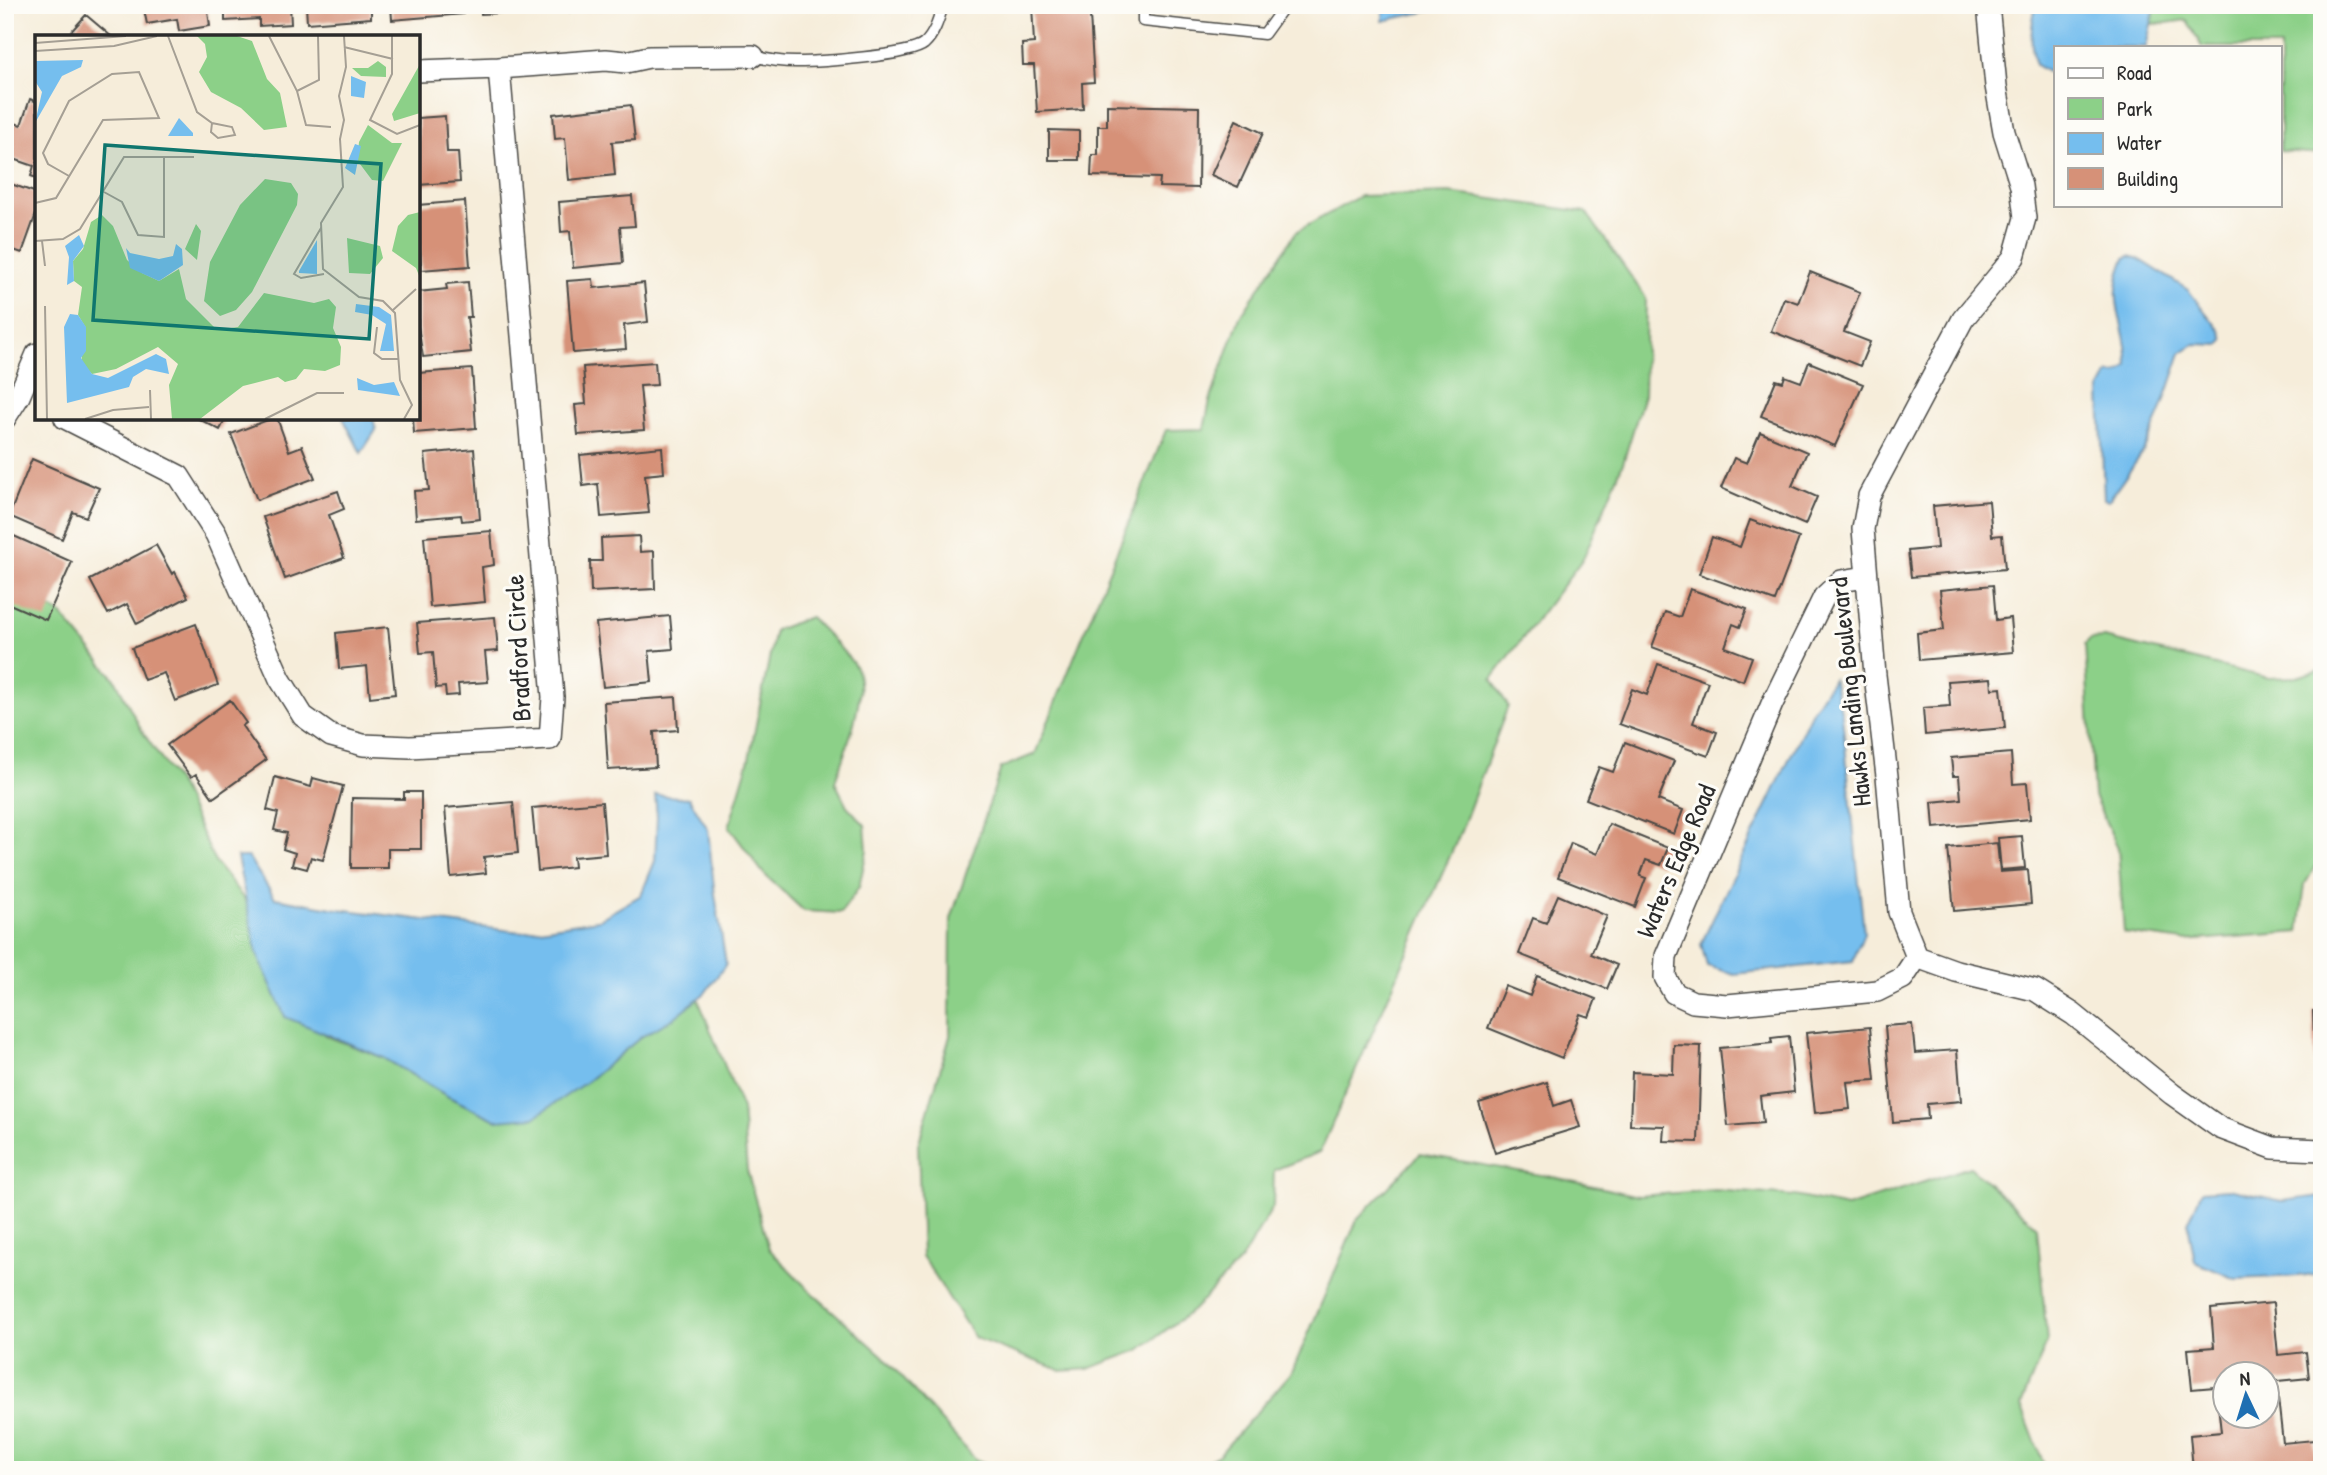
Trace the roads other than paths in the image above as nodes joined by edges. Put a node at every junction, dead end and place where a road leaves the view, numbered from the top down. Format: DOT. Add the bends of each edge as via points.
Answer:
graph roads {
  1 [pos="943,5"];
  2 [pos="1143,5"];
  3 [pos="1285,5"];
  4 [pos="1988,5"];
  5 [pos="753,56"];
  6 [pos="499,68"];
  7 [pos="420,71"];
  8 [pos="35,364"];
  9 [pos="28,400"];
  10 [pos="5,418"];
  11 [pos="69,420"];
  12 [pos="1866,577"];
  13 [pos="1917,957"];
  14 [pos="2322,1150"];
  1 -- 5 [label="lane" via="924,45 904,52 799,62"];
  2 -- 3 [label="lane" via="1143,21 1264,34"];
  4 -- 12 [label="street, Hawks Landing Boulevard" via="1996,86 2025,218 2014,257 1963,319 1870,496 1863,529"];
  5 -- 6 [label="street" via="649,57"];
  6 -- 7 [label="street"];
  6 -- 11 [label="street, Bradford Circle" via="553,697 550,739 410,747 363,745 331,736 303,716 280,679 216,534 179,476"];
  8 -- 9 [label="street"];
  9 -- 10 [label="street"];
  12 -- 13 [label="street, Hawks Landing Boulevard" via="1899,912"];
  12 -- 13 [label="street, Waters Edge Road" via="1841,580 1824,597 1772,704 1665,956 1665,975 1674,993 1693,1002 1727,1005 1877,991 1903,978"];
  13 -- 14 [label="street" via="2035,990 2220,1128 2273,1148"];
}
